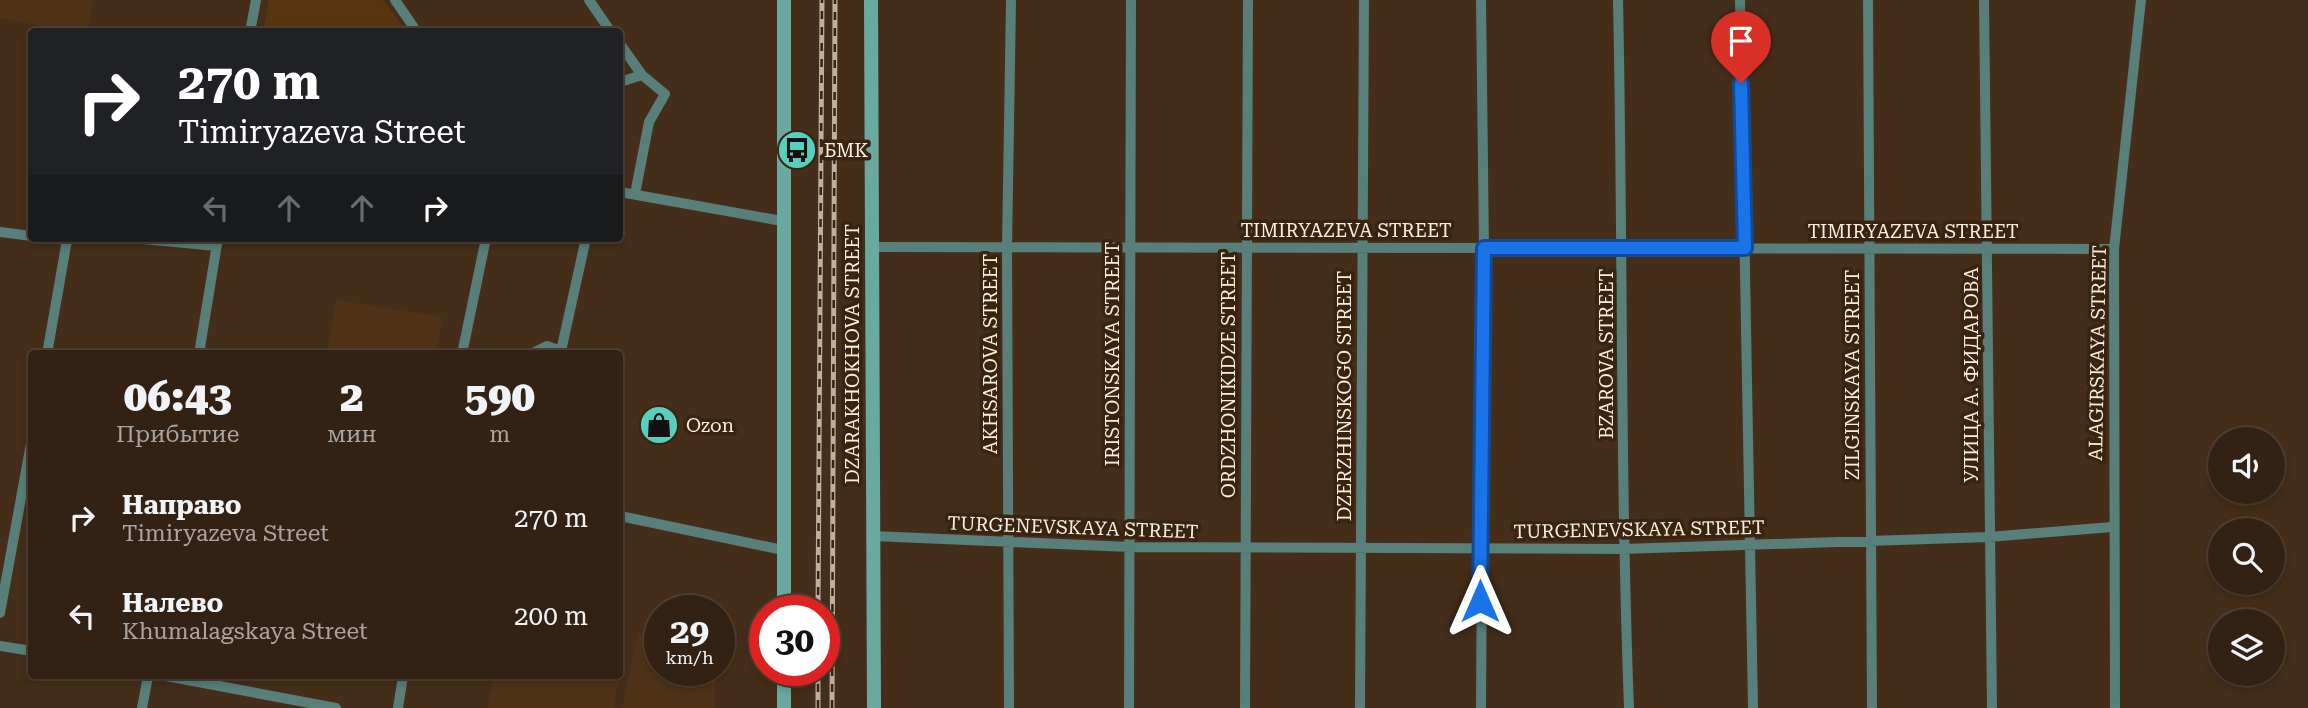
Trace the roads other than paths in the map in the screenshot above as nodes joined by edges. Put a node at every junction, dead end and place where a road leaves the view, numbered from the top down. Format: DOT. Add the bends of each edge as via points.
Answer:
graph roads {
  1 [pos="256,0"];
  2 [pos="395,0"];
  3 [pos="589,0"];
  4 [pos="783,0"];
  5 [pos="871,0"];
  6 [pos="1011,0"];
  7 [pos="1131,0"];
  8 [pos="1248,0"];
  9 [pos="1364,0"];
  10 [pos="1481,0"];
  11 [pos="1618,0"];
  12 [pos="1740,0"];
  13 [pos="1868,0"];
  14 [pos="1984,0"];
  15 [pos="2141,0"];
  16 [pos="251,28"];
  17 [pos="414,28"];
  18 [pos="608,28"];
  19 [pos="623,48"];
  20 [pos="642,75"];
  21 [pos="623,81"];
  22 [pos="623,192"];
  23 [pos="635,194"];
  24 [pos="782,221"];
  25 [pos="0,232"];
  26 [pos="28,236"];
  27 [pos="67,242"];
  28 [pos="217,242"];
  29 [pos="485,242"];
  30 [pos="585,242"];
  31 [pos="871,247"];
  32 [pos="1246,247"];
  33 [pos="1007,248"];
  34 [pos="1129,248"];
  35 [pos="1363,248"];
  36 [pos="1484,248"];
  37 [pos="1623,248"];
  38 [pos="1745,248"];
  39 [pos="1870,249"];
  40 [pos="1987,249"];
  41 [pos="2114,249"];
  42 [pos="48,350"];
  43 [pos="200,350"];
  44 [pos="463,350"];
  45 [pos="539,350"];
  46 [pos="558,350"];
  47 [pos="561,350"];
  48 [pos="28,460"];
  49 [pos="623,517"];
  50 [pos="2112,527"];
  51 [pos="873,536"];
  52 [pos="1989,537"];
  53 [pos="1870,542"];
  54 [pos="1009,543"];
  55 [pos="1749,546"];
  56 [pos="1130,547"];
  57 [pos="1361,547"];
  58 [pos="1480,548"];
  59 [pos="1246,549"];
  60 [pos="1623,549"];
  61 [pos="783,550"];
  62 [pos="783,595"];
  63 [pos="0,613"];
  64 [pos="0,646"];
  65 [pos="28,650"];
  66 [pos="147,679"];
  67 [pos="182,679"];
  68 [pos="403,679"];
  69 [pos="784,686"];
  70 [pos="142,708"];
  71 [pos="335,708"];
  72 [pos="398,708"];
  73 [pos="784,708"];
  74 [pos="874,708"];
  75 [pos="1009,708"];
  76 [pos="1129,708"];
  77 [pos="1245,708"];
  78 [pos="1360,708"];
  79 [pos="1481,708"];
  80 [pos="1629,708"];
  81 [pos="1754,708"];
  82 [pos="1872,708"];
  83 [pos="1992,708"];
  84 [pos="2115,708"];
  1 -- 16 [label="street"];
  2 -- 17 [label="street"];
  3 -- 18 [label="street"];
  4 -- 24 [label="street"];
  5 -- 31 [label="street, DZARAKHOKHOVA STREET"];
  6 -- 33 [label="street, AKHSAROVA STREET"];
  7 -- 34 [label="street, IRISTONSKAYA STREET"];
  8 -- 32 [label="street, ORDZHONIKIDZE STREET"];
  9 -- 35 [label="street, DZERZHINSKOGO STREET"];
  10 -- 36 [label="street"];
  11 -- 37 [label="street, BZAROVA STREET"];
  12 -- 38 [label="street"];
  13 -- 39 [label="street, ZILGINSKAYA STREET"];
  14 -- 40 [label="street, УЛИЦА А. ФИДАРОВА"];
  15 -- 41 [label="street, ALAGIRSKAYA STREET"];
  19 -- 20 [label="street"];
  20 -- 21 [label="street"];
  20 -- 23 [label="street" via="665,94 649,122"];
  22 -- 23 [label="street"];
  23 -- 24 [label="street"];
  24 -- 61 [label="street"];
  25 -- 26 [label="street"];
  27 -- 42 [label="street"];
  28 -- 43 [label="street"];
  29 -- 44 [label="street"];
  30 -- 47 [label="street"];
  31 -- 33 [label="street, TIMIRYAZEVA STREET"];
  31 -- 51 [label="street, DZARAKHOKHOVA STREET"];
  32 -- 34 [label="street, TIMIRYAZEVA STREET"];
  32 -- 35 [label="street, TIMIRYAZEVA STREET"];
  32 -- 59 [label="street, ORDZHONIKIDZE STREET"];
  33 -- 34 [label="street, TIMIRYAZEVA STREET"];
  33 -- 54 [label="street, AKHSAROVA STREET"];
  34 -- 56 [label="street, IRISTONSKAYA STREET"];
  35 -- 36 [label="street, TIMIRYAZEVA STREET"];
  35 -- 57 [label="street, DZERZHINSKOGO STREET"];
  36 -- 37 [label="street, TIMIRYAZEVA STREET"];
  36 -- 58 [label="street"];
  37 -- 38 [label="street, TIMIRYAZEVA STREET"];
  37 -- 60 [label="street, BZAROVA STREET"];
  38 -- 39 [label="street, TIMIRYAZEVA STREET"];
  38 -- 55 [label="street"];
  39 -- 40 [label="street, TIMIRYAZEVA STREET"];
  39 -- 53 [label="street, ZILGINSKAYA STREET"];
  40 -- 41 [label="street, TIMIRYAZEVA STREET"];
  40 -- 52 [label="street, УЛИЦА А. ФИДАРОВА"];
  41 -- 50 [label="street, ALAGIRSKAYA STREET"];
  45 -- 46 [label="street" via="547,346"];
  48 -- 63 [label="street"];
  49 -- 61 [label="street"];
  50 -- 52 [label="street, TURGENEVSKAYA STREET"];
  50 -- 84 [label="street, ALAGIRSKAYA STREET"];
  51 -- 54 [label="street, TURGENEVSKAYA STREET"];
  51 -- 74 [label="street, DZARAKHOKHOVA STREET"];
  52 -- 53 [label="street, TURGENEVSKAYA STREET"];
  52 -- 83 [label="street, УЛИЦА А. ФИДАРОВА"];
  53 -- 55 [label="street, TURGENEVSKAYA STREET"];
  53 -- 82 [label="street, ZILGINSKAYA STREET"];
  54 -- 56 [label="street, TURGENEVSKAYA STREET"];
  54 -- 75 [label="street, AKHSAROVA STREET"];
  55 -- 60 [label="street, TURGENEVSKAYA STREET"];
  55 -- 81 [label="street"];
  56 -- 59 [label="street, TURGENEVSKAYA STREET"];
  56 -- 76 [label="street, IRISTONSKAYA STREET"];
  57 -- 58 [label="street, TURGENEVSKAYA STREET"];
  57 -- 59 [label="street, TURGENEVSKAYA STREET"];
  57 -- 78 [label="street, DZERZHINSKOGO STREET"];
  58 -- 60 [label="street, TURGENEVSKAYA STREET"];
  58 -- 79 [label="street"];
  59 -- 77 [label="street, ORDZHONIKIDZE STREET"];
  60 -- 80 [label="street, BZAROVA STREET"];
  61 -- 62 [label="street"];
  64 -- 65 [label="street"];
  66 -- 70 [label="street"];
  67 -- 71 [label="street"];
  68 -- 72 [label="street"];
  69 -- 73 [label="street"];
}
